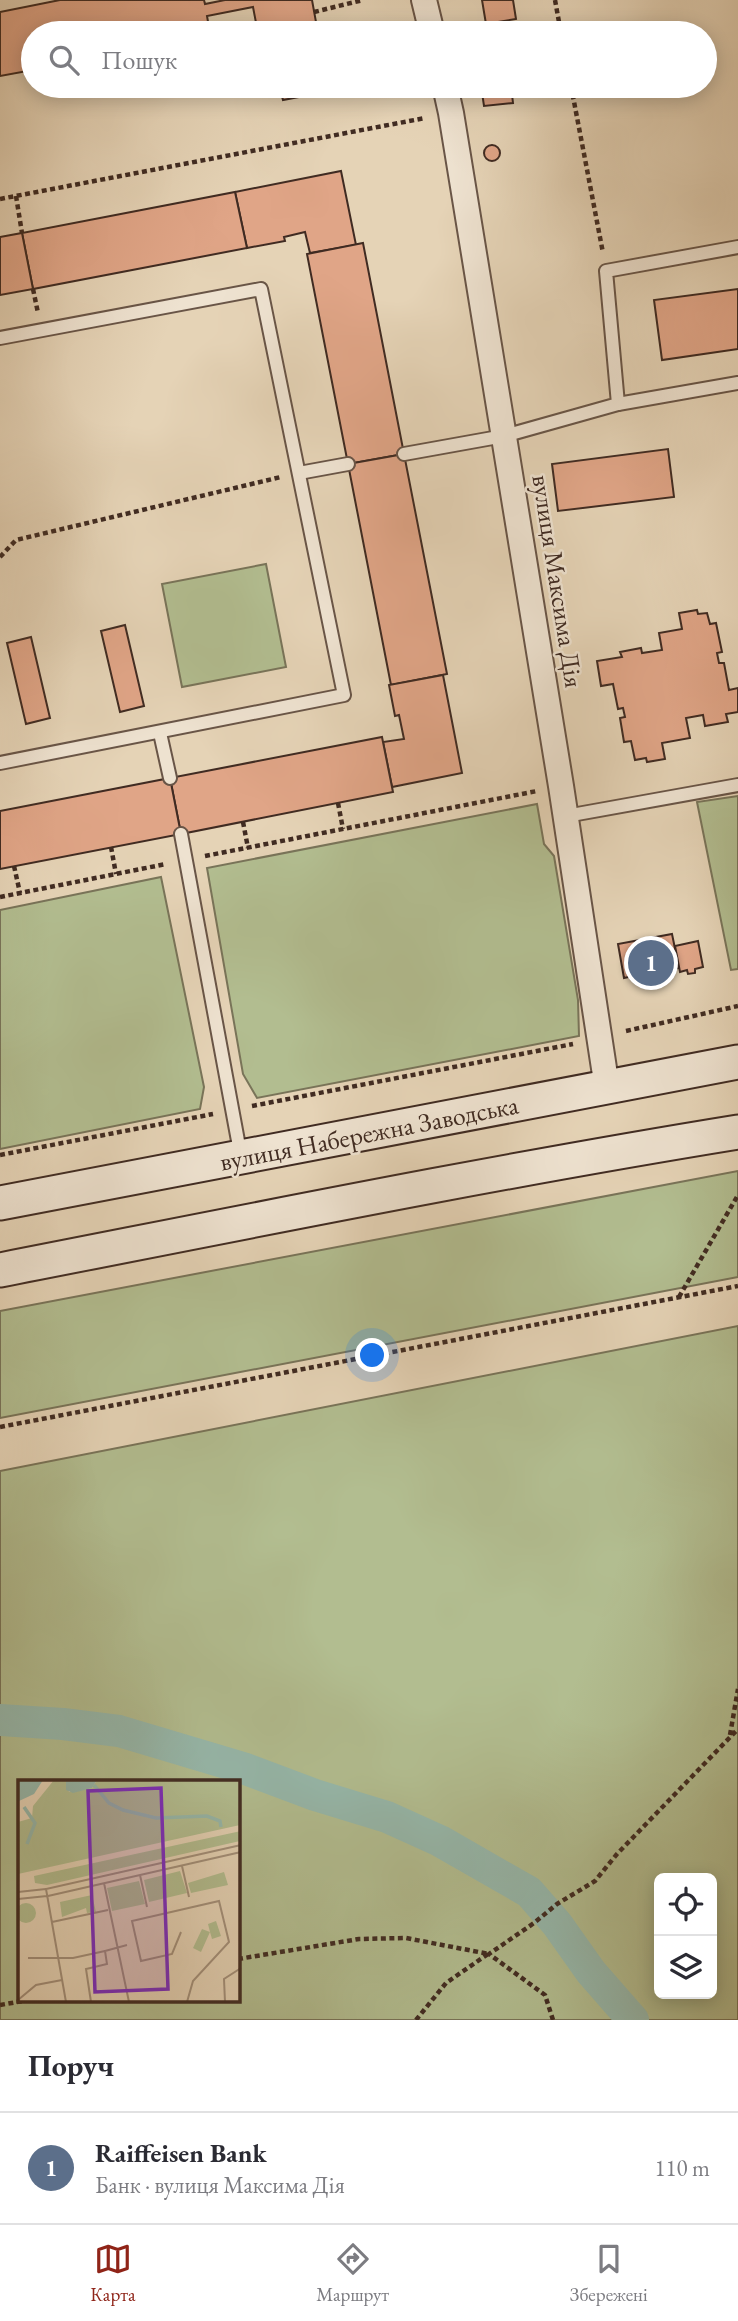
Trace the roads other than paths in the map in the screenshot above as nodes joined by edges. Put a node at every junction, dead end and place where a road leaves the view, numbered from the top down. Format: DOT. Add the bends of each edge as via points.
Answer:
graph roads {
  1 [pos="424,0"];
  2 [pos="429,21"];
  3 [pos="448,98"];
  4 [pos="738,247"];
  5 [pos="0,338"];
  6 [pos="738,383"];
  7 [pos="618,404"];
  8 [pos="504,436"];
  9 [pos="404,454"];
  10 [pos="348,464"];
  11 [pos="299,473"];
  12 [pos="160,733"];
  13 [pos="0,763"];
  14 [pos="170,778"];
  15 [pos="738,785"];
  16 [pos="566,816"];
  17 [pos="181,834"];
  18 [pos="738,1062"];
  19 [pos="607,1087"];
  20 [pos="738,1132"];
  21 [pos="242,1157"];
  22 [pos="0,1203"];
  23 [pos="0,1270"];
  1 -- 2 [label="street"];
  3 -- 8 [label="street, вулиця Максима Дія"];
  4 -- 7 [label="lane" via="606,271"];
  5 -- 11 [label="lane" via="261,289"];
  6 -- 7 [label="lane"];
  7 -- 8 [label="lane"];
  8 -- 9 [label="lane"];
  8 -- 16 [label="street, вулиця Максима Дія"];
  10 -- 11 [label="lane"];
  11 -- 12 [label="lane" via="344,695"];
  12 -- 13 [label="lane"];
  12 -- 14 [label="lane"];
  15 -- 16 [label="lane"];
  16 -- 19 [label="street, вулиця Максима Дія"];
  17 -- 21 [label="lane"];
  18 -- 19 [label="main road, вулиця Набережна Заводська"];
  19 -- 21 [label="main road, вулиця Набережна Заводська"];
  20 -- 23 [label="main road"];
  21 -- 22 [label="main road, вулиця Набережна Заводська"];
}
